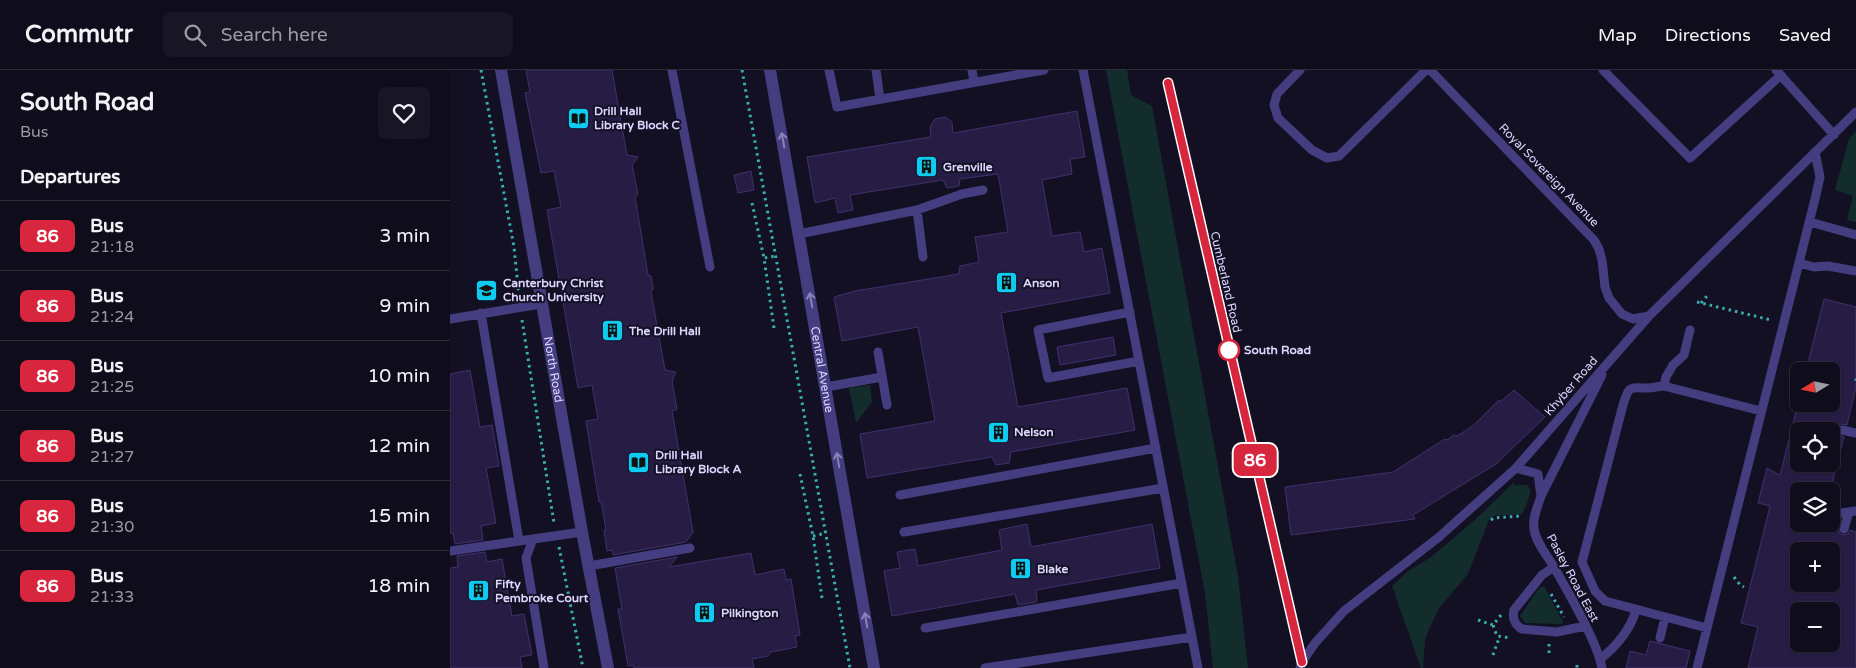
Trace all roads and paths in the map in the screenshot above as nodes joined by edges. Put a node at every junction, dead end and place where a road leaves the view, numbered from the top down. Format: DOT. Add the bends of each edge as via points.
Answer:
graph roads {
  1 [pos="481,70"];
  2 [pos="501,70"];
  3 [pos="672,70"];
  4 [pos="742,70"];
  5 [pos="770,70"];
  6 [pos="829,70"];
  7 [pos="876,70"];
  8 [pos="972,70"];
  9 [pos="1044,70"];
  10 [pos="1083,70"];
  11 [pos="1300,70"];
  12 [pos="1428,70"];
  13 [pos="1603,70"];
  14 [pos="1778,73"];
  15 [pos="974,82"];
  16 [pos="1168,83"];
  17 [pos="880,99"];
  18 [pos="1856,112"];
  19 [pos="1834,135"];
  20 [pos="1815,152"];
  21 [pos="983,190"];
  22 [pos="752,203"];
  23 [pos="917,210"];
  24 [pos="1810,222"];
  25 [pos="800,234"];
  26 [pos="1856,234"];
  27 [pos="776,256"];
  28 [pos="923,257"];
  29 [pos="764,258"];
  30 [pos="1799,263"];
  31 [pos="710,267"];
  32 [pos="1856,271"];
  33 [pos="1707,296"];
  34 [pos="1697,302"];
  35 [pos="1701,303"];
  36 [pos="541,304"];
  37 [pos="520,307"];
  38 [pos="1130,312"];
  39 [pos="481,314"];
  40 [pos="1649,316"];
  41 [pos="450,319"];
  42 [pos="1783,324"];
  43 [pos="774,328"];
  44 [pos="1690,330"];
  45 [pos="878,352"];
  46 [pos="1139,361"];
  47 [pos="1608,363"];
  48 [pos="882,377"];
  49 [pos="1664,386"];
  50 [pos="826,387"];
  51 [pos="887,405"];
  52 [pos="1761,411"];
  53 [pos="1842,430"];
  54 [pos="1856,433"];
  55 [pos="1156,448"];
  56 [pos="1516,468"];
  57 [pos="800,474"];
  58 [pos="1163,488"];
  59 [pos="900,495"];
  60 [pos="1542,496"];
  61 [pos="1852,511"];
  62 [pos="1524,516"];
  63 [pos="1491,520"];
  64 [pos="1844,529"];
  65 [pos="582,532"];
  66 [pos="904,532"];
  67 [pos="826,533"];
  68 [pos="556,535"];
  69 [pos="813,536"];
  70 [pos="533,538"];
  71 [pos="519,541"];
  72 [pos="690,548"];
  73 [pos="450,552"];
  74 [pos="589,566"];
  75 [pos="1554,567"];
  76 [pos="1542,576"];
  77 [pos="1182,583"];
  78 [pos="822,598"];
  79 [pos="1636,609"];
  80 [pos="1665,617"];
  81 [pos="1478,620"];
  82 [pos="1493,625"];
  83 [pos="1585,626"];
  84 [pos="925,628"];
  85 [pos="1707,628"];
  86 [pos="1570,630"];
  87 [pos="1192,637"];
  88 [pos="1499,638"];
  89 [pos="1660,638"];
  90 [pos="1493,655"];
  91 [pos="1601,664"];
  92 [pos="1301,665"];
  93 [pos="544,668"];
  94 [pos="583,668"];
  95 [pos="608,668"];
  96 [pos="850,668"];
  97 [pos="874,668"];
  98 [pos="985,668"];
  99 [pos="1198,668"];
  100 [pos="1697,668"];
  1 -- 37 [label="path" via="514,247"];
  2 -- 36 [label="street, North Road"];
  3 -- 31 [label="lane"];
  4 -- 27 [label="path"];
  25 -- 5 [label="street, Central Avenue, one-way"];
  6 -- 17 [label="lane" via="837,106"];
  7 -- 17 [label="lane"];
  8 -- 15 [label="lane"];
  9 -- 15 [label="lane"];
  10 -- 38 [label="lane"];
  11 -- 12 [label="lane" via="1277,94 1274,105 1278,118 1312,150 1326,158 1339,156"];
  12 -- 40 [label="lane, Royal Sovereign Avenue" via="1594,240 1602,260 1608,298 1622,314 1633,319"];
  13 -- 14 [label="lane" via="1690,158"];
  14 -- 19 [label="lane"];
  15 -- 17 [label="lane"];
  16 -- 92 [label="lane, Cumberland Road"];
  18 -- 19 [label="lane, Khyber Road"];
  19 -- 20 [label="lane, Khyber Road"];
  20 -- 24 [label="lane" via="1820,177"];
  20 -- 40 [label="lane, Khyber Road"];
  21 -- 23 [label="lane"];
  22 -- 29 [label="path"];
  23 -- 25 [label="lane"];
  23 -- 28 [label="lane"];
  24 -- 26 [label="lane"];
  24 -- 30 [label="lane"];
  50 -- 25 [label="street, Central Avenue, one-way"];
  27 -- 29 [label="path"];
  27 -- 67 [label="path"];
  29 -- 43 [label="path"];
  30 -- 32 [label="lane"];
  30 -- 42 [label="lane"];
  33 -- 35 [label="path"];
  34 -- 35 [label="path"];
  35 -- 42 [label="path"];
  36 -- 37 [label="lane"];
  36 -- 65 [label="street, North Road"];
  37 -- 39 [label="lane"];
  37 -- 68 [label="path"];
  38 -- 46 [label="lane"];
  38 -- 46 [label="lane" via="1038,330 1048,378"];
  39 -- 41 [label="lane"];
  39 -- 71 [label="lane"];
  40 -- 47 [label="lane, Khyber Road"];
  42 -- 52 [label="lane"];
  44 -- 49 [label="lane" via="1684,355 1673,365"];
  45 -- 48 [label="lane"];
  46 -- 55 [label="lane"];
  47 -- 56 [label="lane, Khyber Road"];
  47 -- 60 [label="lane, Pasley Road East"];
  48 -- 50 [label="lane"];
  48 -- 51 [label="lane"];
  49 -- 52 [label="lane"];
  49 -- 79 [label="lane" via="1633,386 1627,392 1582,562 1601,599"];
  97 -- 50 [label="street, Central Avenue, one-way"];
  52 -- 85 [label="lane"];
  53 -- 54 [label="lane"];
  55 -- 58 [label="lane"];
  55 -- 59 [label="lane"];
  56 -- 60 [label="lane" via="1538,474"];
  56 -- 92 [label="lane, Khyber Road" via="1439,536 1344,611"];
  57 -- 69 [label="path"];
  58 -- 66 [label="lane"];
  58 -- 77 [label="lane"];
  60 -- 75 [label="lane, Pasley Road East" via="1534,516 1534,529"];
  61 -- 64 [label="lane"];
  62 -- 63 [label="path"];
  65 -- 68 [label="lane"];
  65 -- 74 [label="street, North Road"];
  67 -- 69 [label="path"];
  67 -- 96 [label="path"];
  68 -- 70 [label="lane"];
  68 -- 94 [label="path"];
  69 -- 78 [label="path"];
  70 -- 71 [label="lane"];
  70 -- 93 [label="lane" via="526,558"];
  71 -- 73 [label="lane"];
  72 -- 74 [label="lane"];
  74 -- 95 [label="street, North Road"];
  75 -- 76 [label="lane"];
  75 -- 83 [label="lane, Pasley Road East"];
  76 -- 86 [label="path"];
  76 -- 86 [label="lane" via="1514,610 1514,621 1522,629"];
  77 -- 84 [label="lane"];
  77 -- 87 [label="lane"];
  79 -- 80 [label="lane"];
  79 -- 91 [label="lane" via="1634,617"];
  80 -- 85 [label="lane"];
  80 -- 89 [label="lane"];
  81 -- 82 [label="path"];
  83 -- 86 [label="lane"];
  83 -- 91 [label="lane, Pasley Road East"];
  85 -- 100 [label="lane"];
  87 -- 98 [label="lane"];
  87 -- 99 [label="lane"];
  88 -- 90 [label="path"];
}
